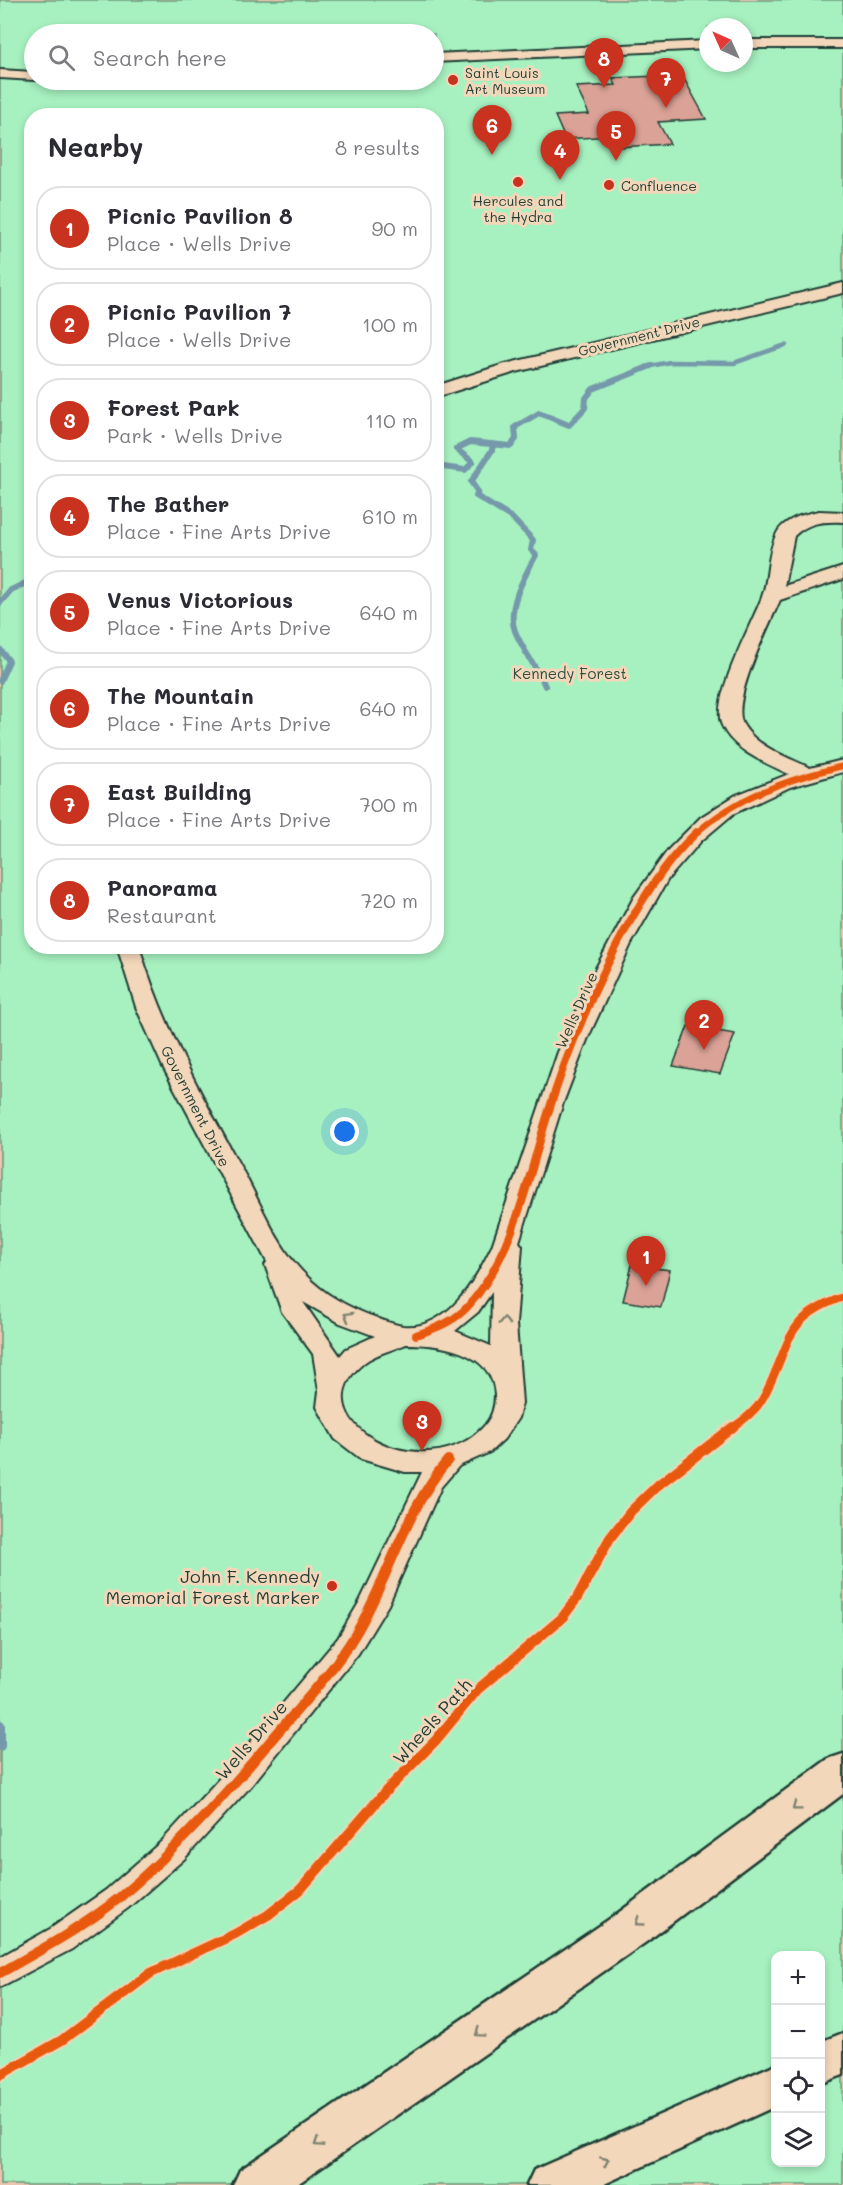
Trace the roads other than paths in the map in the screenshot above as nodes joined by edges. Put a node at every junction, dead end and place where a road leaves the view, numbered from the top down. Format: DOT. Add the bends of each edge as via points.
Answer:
graph roads {
  1 [pos="753,44"];
  2 [pos="843,44"];
  3 [pos="699,45"];
  4 [pos="444,58"];
  5 [pos="0,74"];
  6 [pos="24,75"];
  7 [pos="843,288"];
  8 [pos="444,389"];
  9 [pos="843,517"];
  10 [pos="843,573"];
  11 [pos="772,596"];
  12 [pos="843,766"];
  13 [pos="806,774"];
  14 [pos="130,954"];
  15 [pos="510,1235"];
  16 [pos="277,1259"];
  17 [pos="410,1335"];
  18 [pos="506,1379"];
  19 [pos="330,1388"];
  20 [pos="448,1460"];
  21 [pos="843,1771"];
  22 [pos="0,1973"];
  23 [pos="843,2053"];
  24 [pos="825,2062"];
  25 [pos="771,2086"];
  26 [pos="257,2185"];
  27 [pos="551,2185"];
  1 -- 2 [label="street"];
  3 -- 4 [label="street"];
  5 -- 6 [label="street"];
  7 -- 8 [label="street, Government Drive" via="556,356"];
  9 -- 11 [label="street" via="811,518 790,528 784,535"];
  10 -- 11 [label="street"];
  11 -- 13 [label="street" via="729,713 739,734"];
  12 -- 13 [label="street, Wells Drive"];
  13 -- 15 [label="street, Wells Drive" via="767,789 714,818 662,870 586,1015 547,1115"];
  14 -- 16 [label="street, Government Drive" via="137,983 174,1068"];
  15 -- 17 [label="street, Wells Drive" via="489,1276 465,1310 441,1328"];
  18 -- 15 [label="street, Wells Drive, one-way" via="503,1324"];
  17 -- 16 [label="street, Government Drive, one-way" via="359,1322 303,1287"];
  16 -- 19 [label="street, Government Drive" via="285,1293 299,1318 327,1352 331,1363"];
  17 -- 18 [label="street" via="439,1336 471,1346 496,1364"];
  17 -- 19 [label="street" via="381,1341 348,1360"];
  18 -- 20 [label="street" via="510,1398 506,1418 493,1436"];
  19 -- 20 [label="street" via="334,1420 360,1447 401,1461"];
  20 -- 22 [label="street, Wells Drive" via="429,1482 373,1605 348,1646 239,1778 172,1850 117,1899 61,1939"];
  21 -- 26 [label="highway, one-way" via="630,1929"];
  23 -- 24 [label="highway"];
  27 -- 25 [label="highway, one-way"];
}
